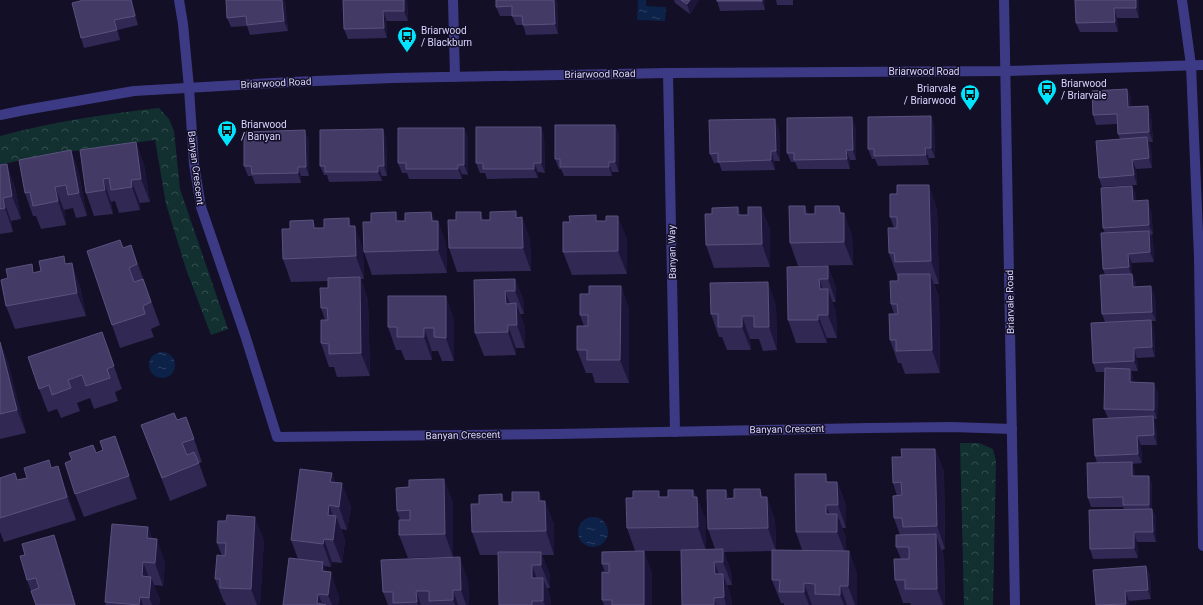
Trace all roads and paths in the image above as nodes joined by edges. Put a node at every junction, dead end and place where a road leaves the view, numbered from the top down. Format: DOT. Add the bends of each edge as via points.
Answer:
graph roads {
  1 [pos="179,0"];
  2 [pos="453,0"];
  3 [pos="1004,0"];
  4 [pos="1182,0"];
  5 [pos="1191,65"];
  6 [pos="1203,65"];
  7 [pos="1006,71"];
  8 [pos="668,73"];
  9 [pos="455,77"];
  10 [pos="189,88"];
  11 [pos="0,115"];
  12 [pos="1201,257"];
  13 [pos="1012,429"];
  14 [pos="675,432"];
  15 [pos="1203,546"];
  16 [pos="1015,605"];
  1 -- 10 [label="street"];
  2 -- 9 [label="street"];
  3 -- 7 [label="street, Briarvale Road"];
  4 -- 5 [label="street"];
  5 -- 6 [label="street, Briarwood Road"];
  5 -- 7 [label="street, Briarwood Road"];
  5 -- 12 [label="street"];
  7 -- 8 [label="street, Briarwood Road"];
  7 -- 13 [label="street, Briarvale Road"];
  8 -- 9 [label="street, Briarwood Road"];
  8 -- 14 [label="street, Banyan Way"];
  9 -- 10 [label="street, Briarwood Road"];
  10 -- 11 [label="street, Briarwood Road" via="134,91"];
  10 -- 14 [label="street, Banyan Crescent" via="194,164 201,207 277,437"];
  12 -- 15 [label="street"];
  13 -- 14 [label="street, Banyan Crescent" via="952,427"];
  13 -- 16 [label="street, Briarvale Road"];
}
